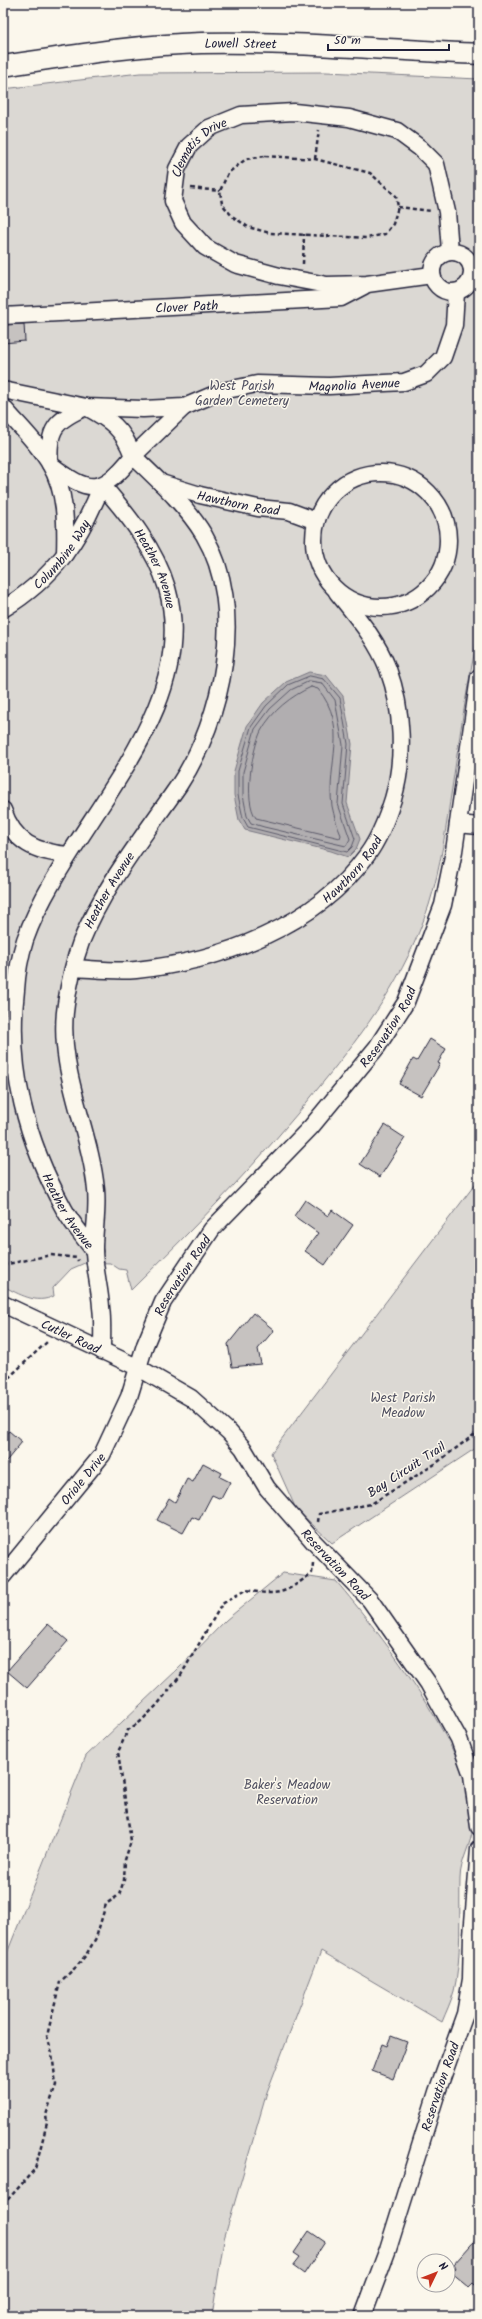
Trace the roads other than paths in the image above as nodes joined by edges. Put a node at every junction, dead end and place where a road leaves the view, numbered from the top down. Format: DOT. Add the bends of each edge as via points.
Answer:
graph roads {
  1 [pos="479,54"];
  2 [pos="3,66"];
  3 [pos="450,251"];
  4 [pos="475,263"];
  5 [pos="432,275"];
  6 [pos="367,284"];
  7 [pos="456,292"];
  8 [pos="3,316"];
  9 [pos="3,390"];
  10 [pos="3,407"];
  11 [pos="86,407"];
  12 [pos="184,408"];
  13 [pos="133,456"];
  14 [pos="50,464"];
  15 [pos="162,483"];
  16 [pos="102,485"];
  17 [pos="316,521"];
  18 [pos="65,554"];
  19 [pos="337,592"];
  20 [pos="3,609"];
  21 [pos="479,677"];
  22 [pos="3,810"];
  23 [pos="458,824"];
  24 [pos="479,826"];
  25 [pos="68,855"];
  26 [pos="74,968"];
  27 [pos="94,1251"];
  28 [pos="3,1304"];
  29 [pos="102,1351"];
  30 [pos="139,1368"];
  31 [pos="3,1576"];
  32 [pos="479,1827"];
  33 [pos="479,1849"];
  34 [pos="363,2316"];
  1 -- 2 [label="main road, Lowell Street" via="202,43 145,46"];
  3 -- 4 [label="street" via="463,254"];
  3 -- 5 [label="street" via="434,262"];
  3 -- 6 [label="street, Clematis Drive" via="447,212 436,164 398,131 349,118 294,112 241,115 209,128 189,146 177,169 173,201 183,223 205,247 235,264 302,281 327,285"];
  4 -- 7 [label="street" via="472,278 463,289"];
  5 -- 6 [label="street, Clematis Drive"];
  5 -- 7 [label="street" via="438,287"];
  6 -- 8 [label="street, Clover Path" via="341,298"];
  7 -- 12 [label="street, Magnolia Avenue" via="454,325 443,357 426,374 416,379 404,382 329,386 257,384 222,391"];
  9 -- 11 [label="street, Magnolia Avenue"];
  10 -- 14 [label="street"];
  11 -- 12 [label="street, Magnolia Avenue"];
  11 -- 13 [label="street" via="112,422 126,438"];
  11 -- 14 [label="street" via="68,415 53,432 48,443"];
  12 -- 13 [label="street"];
  13 -- 15 [label="street, Heather Avenue"];
  13 -- 16 [label="street" via="120,472"];
  14 -- 16 [label="street" via="75,483"];
  14 -- 18 [label="street" via="62,496 66,522"];
  15 -- 17 [label="street, Hawthorn Road" via="200,495 258,508 289,511"];
  15 -- 26 [label="street, Heather Avenue" via="204,536 215,559 223,588 226,618 227,642 223,680 198,750 180,783 118,871 81,943"];
  16 -- 18 [label="street, Columbine Way" via="89,516"];
  16 -- 25 [label="street, Heather Avenue" via="136,527 154,556 168,593 172,612 172,641 167,675 156,709 132,755"];
  17 -- 19 [label="street" via="315,556 322,572"];
  17 -- 19 [label="street" via="325,502 340,486 360,476 381,472 402,476 422,485 437,501 446,521 449,542 445,563 435,582 419,597 399,606 377,608 356,603"];
  18 -- 20 [label="street, Columbine Way" via="46,578 25,596"];
  19 -- 26 [label="street, Hawthorn Road" via="370,635 388,669 397,706 401,740 398,782 386,820 368,855 344,882 319,904 288,924 249,941 211,955 148,968"];
  21 -- 23 [label="street, Reservation Road"];
  22 -- 25 [label="street" via="7,823 33,848"];
  23 -- 24 [label="street"];
  23 -- 30 [label="street, Reservation Road" via="443,905 406,1002 377,1047 311,1127 212,1229 163,1302 145,1345"];
  25 -- 27 [label="street, Heather Avenue" via="25,940 17,974 12,1018 13,1050 20,1101 33,1141 65,1211"];
  26 -- 27 [label="street, Heather Avenue" via="66,1005 64,1038 71,1089 96,1189"];
  27 -- 29 [label="street" via="102,1308"];
  28 -- 29 [label="street, Cutler Road"];
  29 -- 30 [label="street, Cutler Road"];
  30 -- 31 [label="street, Oriole Drive" via="130,1397 102,1455"];
  30 -- 32 [label="street, Reservation Road" via="191,1398 229,1432 243,1448 267,1488 370,1600 428,1683 459,1739 472,1775"];
  33 -- 34 [label="street, Reservation Road" via="471,1979 465,2014 437,2092 388,2249"];
}
